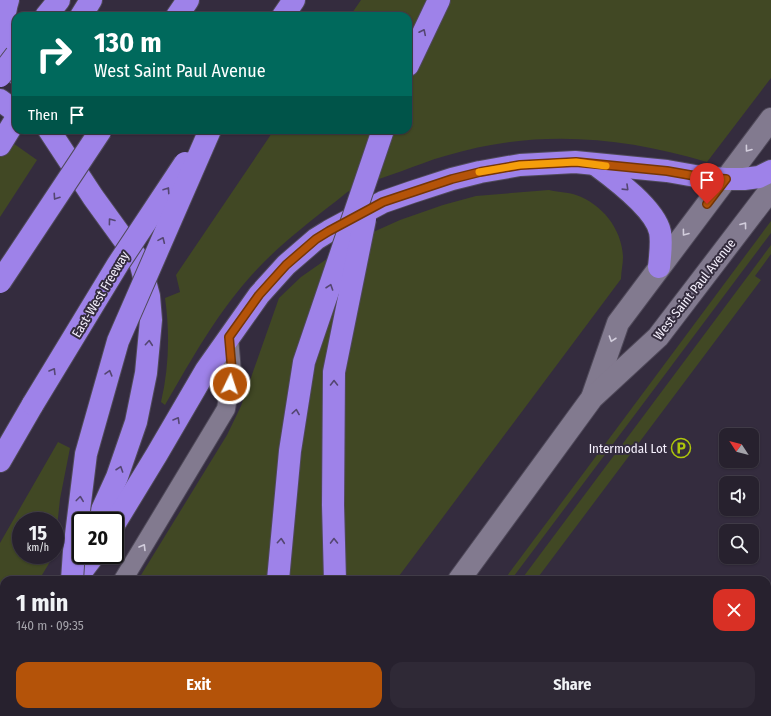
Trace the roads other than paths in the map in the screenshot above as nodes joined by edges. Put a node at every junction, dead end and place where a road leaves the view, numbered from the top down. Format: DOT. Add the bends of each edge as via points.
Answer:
graph roads {
  1 [pos="8,0"];
  2 [pos="59,0"];
  3 [pos="91,0"];
  4 [pos="188,0"];
  5 [pos="294,0"];
  6 [pos="439,0"];
  7 [pos="49,12"];
  8 [pos="84,12"];
  9 [pos="180,12"];
  10 [pos="286,12"];
  11 [pos="412,57"];
  12 [pos="12,60"];
  13 [pos="12,66"];
  14 [pos="0,76"];
  15 [pos="0,100"];
  16 [pos="12,109"];
  17 [pos="771,119"];
  18 [pos="12,126"];
  19 [pos="98,134"];
  20 [pos="204,134"];
  21 [pos="208,134"];
  22 [pos="383,134"];
  23 [pos="383,134"];
  24 [pos="54,138"];
  25 [pos="0,145"];
  26 [pos="595,165"];
  27 [pos="771,171"];
  28 [pos="726,179"];
  29 [pos="771,189"];
  30 [pos="659,267"];
  31 [pos="0,282"];
  32 [pos="229,337"];
  33 [pos="592,398"];
  34 [pos="0,461"];
  35 [pos="101,512"];
  36 [pos="122,512"];
  37 [pos="76,564"];
  38 [pos="87,564"];
  39 [pos="70,576"];
  40 [pos="72,576"];
  41 [pos="78,576"];
  42 [pos="125,576"];
  43 [pos="278,576"];
  44 [pos="335,576"];
  45 [pos="462,576"];
  1 -- 13 [label="highway" via="4,33"];
  2 -- 7 [label="highway"];
  3 -- 8 [label="highway"];
  4 -- 9 [label="highway"];
  5 -- 10 [label="highway"];
  11 -- 6 [label="highway, one-way"];
  12 -- 14 [label="highway, bridge"];
  15 -- 16 [label="highway"];
  17 -- 28 [label="street, West Saint Paul Avenue, one-way"];
  18 -- 25 [label="highway"];
  19 -- 31 [label="highway, one-way, bridge"];
  34 -- 20 [label="highway, East-West Freeway, one-way, bridge" via="118,264"];
  40 -- 21 [label="highway, one-way, bridge" via="86,454 118,341"];
  43 -- 22 [label="highway, one-way, bridge" via="290,451 304,362"];
  44 -- 23 [label="highway, one-way, bridge" via="334,372"];
  35 -- 24 [label="highway, one-way" via="117,477 136,422 146,373 151,320 149,296 140,262"];
  26 -- 28 [label="highway"];
  26 -- 30 [label="highway, one-way" via="621,184 655,221 660,233"];
  26 -- 32 [label="highway" via="576,162 496,169 452,179 383,202 316,239 286,265 259,295"];
  27 -- 28 [label="highway" via="744,179"];
  28 -- 30 [label="street, West Saint Paul Avenue, one-way"];
  33 -- 29 [label="street, West Saint Paul Avenue, one-way" via="658,338"];
  30 -- 33 [label="street, West Saint Paul Avenue, one-way" via="618,323"];
  36 -- 32 [label="highway, one-way" via="206,370"];
  42 -- 32 [label="lane, one-way" via="226,409 232,372"];
  33 -- 45 [label="street, West Saint Paul Avenue"];
  37 -- 39 [label="highway"];
  38 -- 41 [label="highway"];
}
